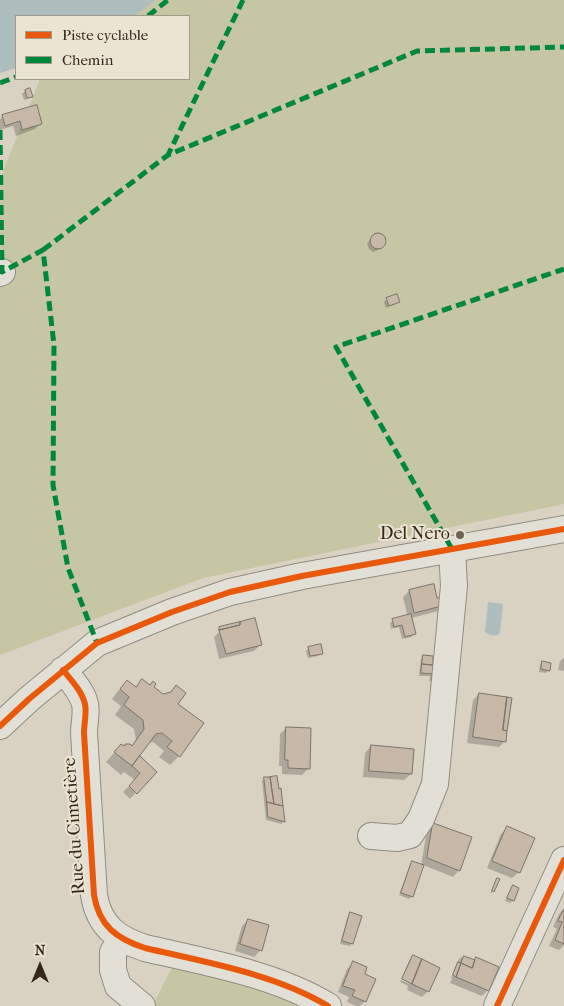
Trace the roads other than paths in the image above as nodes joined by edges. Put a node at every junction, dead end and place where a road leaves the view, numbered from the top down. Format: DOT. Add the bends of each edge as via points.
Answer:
graph roads {
  1 [pos="564,529"];
  2 [pos="452,549"];
  3 [pos="47,684"];
  4 [pos="0,726"];
  5 [pos="371,836"];
  6 [pos="564,860"];
  7 [pos="122,939"];
  8 [pos="142,1006"];
  9 [pos="328,1006"];
  10 [pos="497,1006"];
  1 -- 2 [label="street"];
  2 -- 3 [label="street" via="230,592 97,643"];
  2 -- 5 [label="street" via="454,586 435,784 421,819 410,835 397,838"];
  3 -- 4 [label="street"];
  3 -- 7 [label="street, Rue du Cimetière" via="80,692 85,702 84,733 96,905 100,917"];
  6 -- 10 [label="street"];
  7 -- 8 [label="street" via="113,952 112,970 118,986"];
  7 -- 9 [label="street, Rue du Cimetière" via="145,948 266,978"];
}
